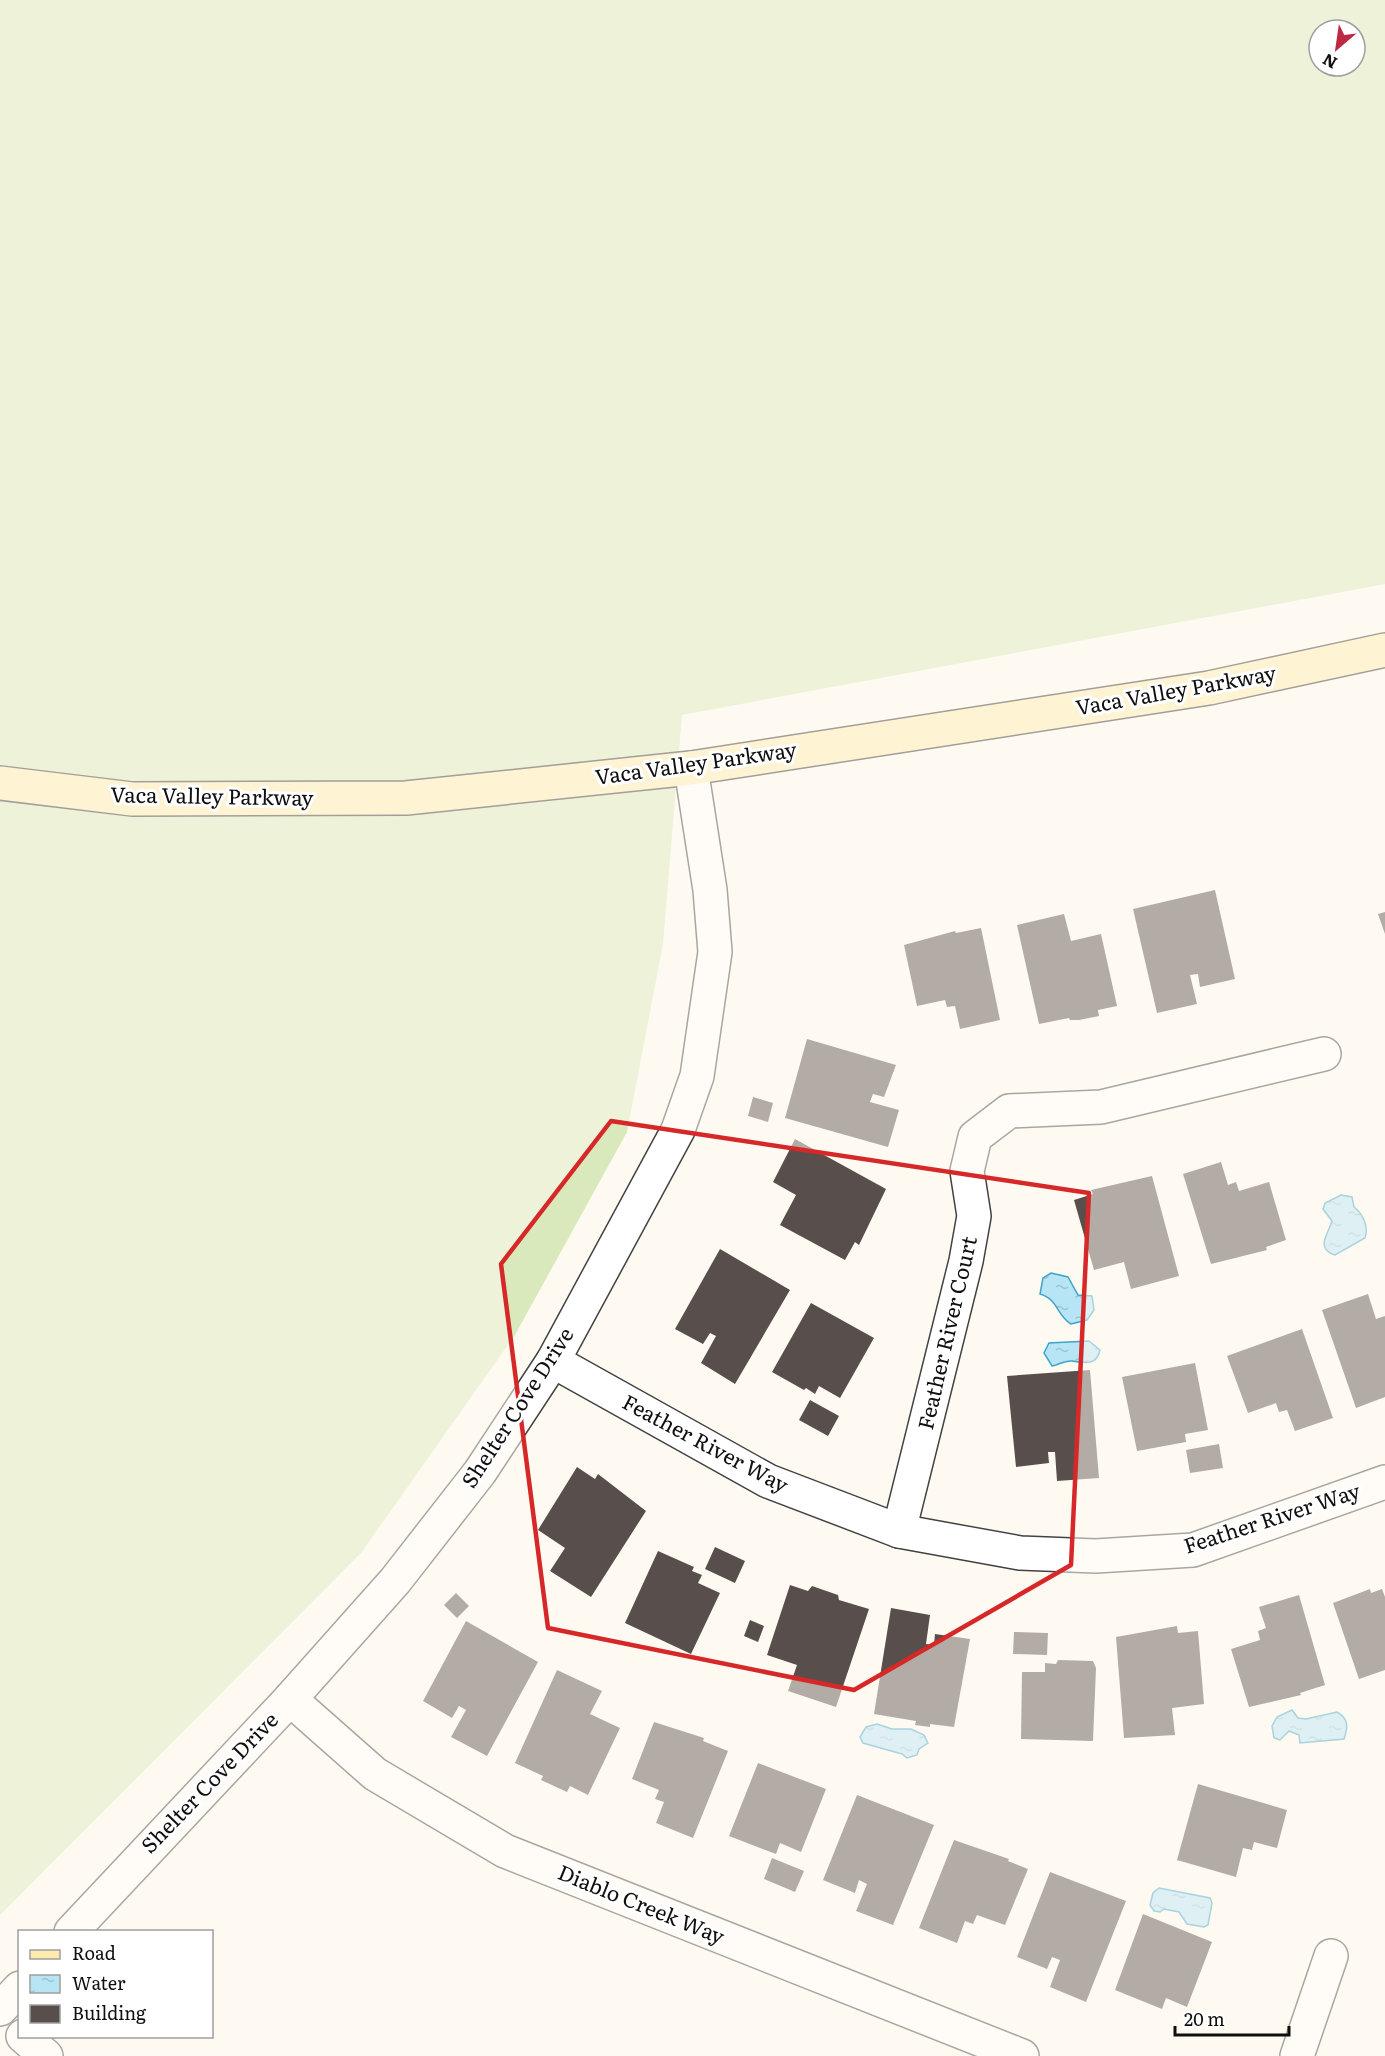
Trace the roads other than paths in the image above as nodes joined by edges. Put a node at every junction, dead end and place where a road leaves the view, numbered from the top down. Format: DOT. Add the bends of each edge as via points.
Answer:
graph roads {
  1 [pos="1385,650"];
  2 [pos="691,768"];
  3 [pos="0,783"];
  4 [pos="1324,1054"];
  5 [pos="553,1361"];
  6 [pos="1385,1482"];
  7 [pos="899,1531"];
  8 [pos="290,1699"];
  9 [pos="73,1930"];
  10 [pos="1331,1956"];
  11 [pos="18,1990"];
  12 [pos="0,2009"];
  13 [pos="0,2017"];
  14 [pos="18,2032"];
  15 [pos="25,2038"];
  16 [pos="46,2056"];
  17 [pos="1022,2056"];
  18 [pos="1297,2056"];
  1 -- 2 [label="street, Vaca Valley Parkway" via="1209,688"];
  2 -- 3 [label="street, Vaca Valley Parkway" via="406,798 132,799"];
  2 -- 5 [label="street, Shelter Cove Drive" via="710,890 715,952 697,1076 678,1130"];
  4 -- 7 [label="street, Feather River Court" via="1101,1107 1009,1111 975,1137 967,1170 974,1216 966,1261"];
  5 -- 7 [label="street, Feather River Way" via="768,1481"];
  5 -- 8 [label="street, Shelter Cove Drive" via="480,1472 395,1581"];
  6 -- 7 [label="street, Feather River Way" via="1193,1550 1096,1556 1020,1553"];
  8 -- 9 [label="street, Shelter Cove Drive"];
  8 -- 17 [label="street, Diablo Creek Way" via="375,1774 505,1851"];
  10 -- 18 [label="street"];
  11 -- 12 [label="street"];
  13 -- 14 [label="street"];
  15 -- 16 [label="street"];
}
